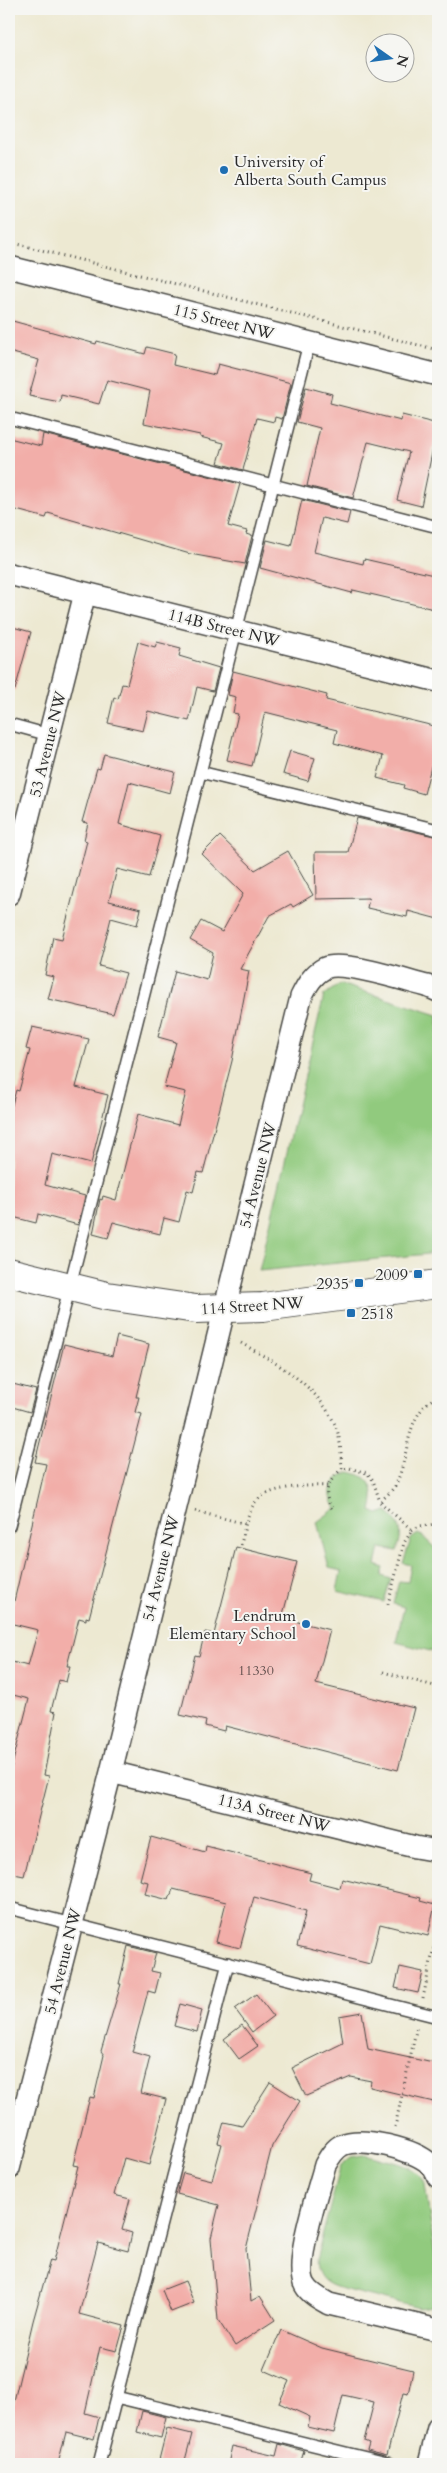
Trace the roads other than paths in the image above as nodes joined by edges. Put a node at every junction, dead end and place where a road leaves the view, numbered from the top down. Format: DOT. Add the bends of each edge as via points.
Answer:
graph roads {
  1 [pos="9,267"];
  2 [pos="309,343"];
  3 [pos="438,375"];
  4 [pos="9,418"];
  5 [pos="273,485"];
  6 [pos="438,527"];
  7 [pos="9,574"];
  8 [pos="85,593"];
  9 [pos="235,630"];
  10 [pos="438,681"];
  11 [pos="9,724"];
  12 [pos="50,735"];
  13 [pos="200,772"];
  14 [pos="438,830"];
  15 [pos="9,894"];
  16 [pos="438,991"];
  17 [pos="9,1272"];
  18 [pos="438,1284"];
  19 [pos="69,1288"];
  20 [pos="224,1308"];
  21 [pos="9,1526"];
  22 [pos="111,1772"];
  23 [pos="438,1851"];
  24 [pos="9,1908"];
  25 [pos="71,1925"];
  26 [pos="228,1963"];
  27 [pos="438,2017"];
  28 [pos="9,2169"];
  29 [pos="438,2177"];
  30 [pos="438,2330"];
  31 [pos="116,2397"];
  32 [pos="438,2428"];
  33 [pos="99,2464"];
  34 [pos="391,2464"];
  35 [pos="429,2464"];
  1 -- 2 [label="street, 115 Street NW"];
  2 -- 3 [label="street, 115 Street NW"];
  2 -- 5 [label="lane"];
  4 -- 5 [label="lane"];
  5 -- 6 [label="lane"];
  5 -- 9 [label="lane"];
  7 -- 8 [label="street, 114B Street NW"];
  8 -- 9 [label="street, 114B Street NW"];
  8 -- 12 [label="street, 53 Avenue NW"];
  9 -- 10 [label="street, 114B Street NW"];
  9 -- 13 [label="lane"];
  11 -- 12 [label="lane"];
  12 -- 15 [label="street, 53 Avenue NW"];
  13 -- 14 [label="lane"];
  13 -- 19 [label="lane"];
  16 -- 20 [label="street, 54 Avenue NW" via="345,966 327,967 307,985 301,997"];
  17 -- 19 [label="street, 114 Street NW"];
  18 -- 20 [label="street, 114 Street NW" via="263,1307"];
  19 -- 20 [label="street, 114 Street NW" via="140,1302 196,1309"];
  19 -- 21 [label="lane"];
  20 -- 22 [label="street, 54 Avenue NW"];
  22 -- 23 [label="street, 113A Street NW"];
  22 -- 25 [label="street, 54 Avenue NW"];
  24 -- 25 [label="lane"];
  25 -- 26 [label="lane"];
  25 -- 28 [label="street, 54 Avenue NW"];
  26 -- 27 [label="lane"];
  26 -- 31 [label="lane"];
  29 -- 30 [label="street" via="423,2159 390,2147 365,2141 341,2146 331,2154 325,2166 302,2255 301,2275 305,2286 315,2297 329,2304"];
  31 -- 33 [label="lane"];
  31 -- 34 [label="lane"];
  32 -- 35 [label="street"];
}
